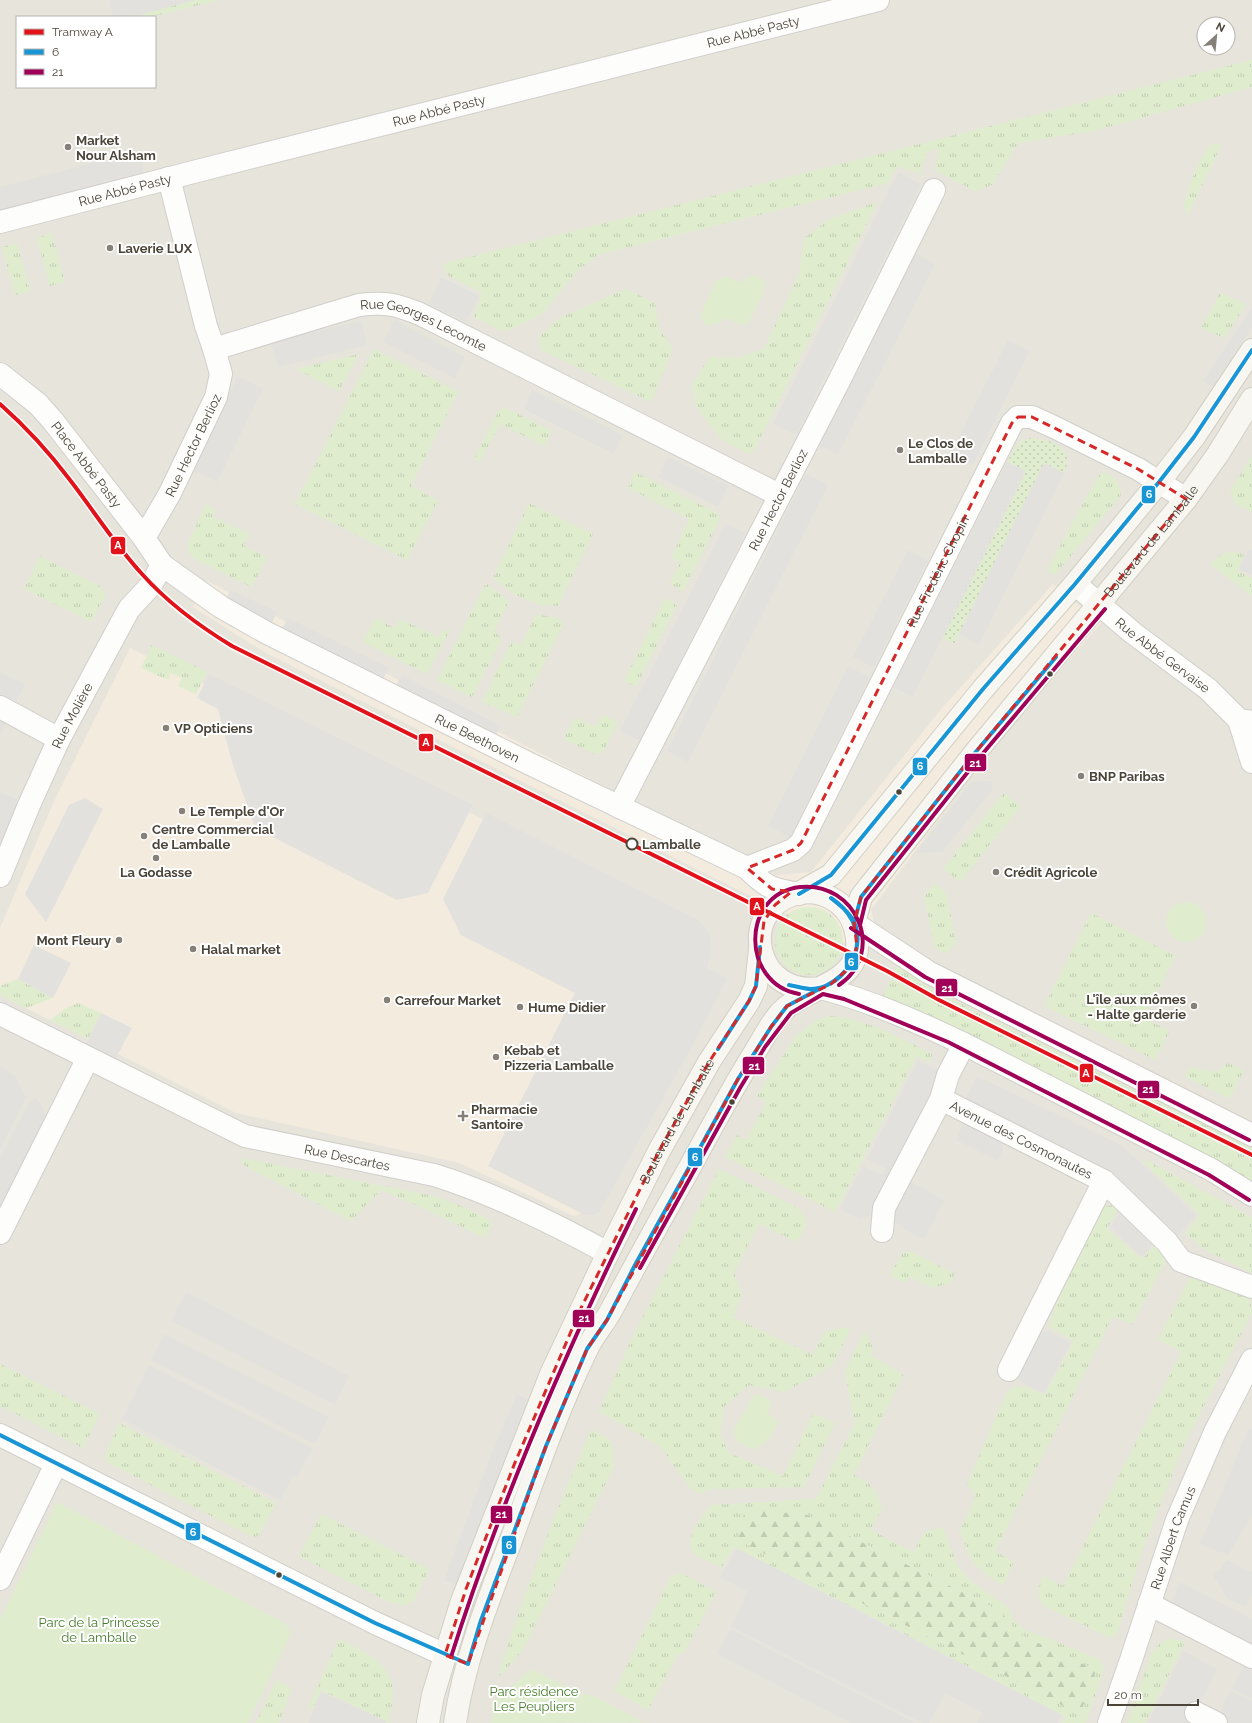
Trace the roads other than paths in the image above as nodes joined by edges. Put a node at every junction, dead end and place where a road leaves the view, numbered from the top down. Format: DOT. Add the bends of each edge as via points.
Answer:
graph roads {
  1 [pos="878,0"];
  2 [pos="169,178"];
  3 [pos="934,190"];
  4 [pos="0,222"];
  5 [pos="214,349"];
  6 [pos="1252,350"];
  7 [pos="0,374"];
  8 [pos="1252,399"];
  9 [pos="1159,482"];
  10 [pos="779,495"];
  11 [pos="1186,499"];
  12 [pos="144,538"];
  13 [pos="162,565"];
  14 [pos="1075,584"];
  15 [pos="1100,605"];
  16 [pos="0,707"];
  17 [pos="1246,721"];
  18 [pos="59,739"];
  19 [pos="1252,762"];
  20 [pos="619,807"];
  21 [pos="747,868"];
  22 [pos="0,876"];
  23 [pos="799,894"];
  24 [pos="854,923"];
  25 [pos="760,947"];
  26 [pos="822,988"];
  27 [pos="0,1014"];
  28 [pos="964,1044"];
  29 [pos="88,1058"];
  30 [pos="941,1099"];
  31 [pos="1252,1135"];
  32 [pos="1104,1182"];
  33 [pos="1252,1195"];
  34 [pos="882,1231"];
  35 [pos="0,1233"];
  36 [pos="608,1253"];
  37 [pos="635,1265"];
  38 [pos="1252,1287"];
  39 [pos="1252,1360"];
  40 [pos="1009,1370"];
  41 [pos="0,1435"];
  42 [pos="56,1464"];
  43 [pos="0,1579"];
  44 [pos="1149,1604"];
  45 [pos="445,1655"];
  46 [pos="1252,1657"];
  47 [pos="468,1664"];
  48 [pos="1196,1713"];
  49 [pos="428,1723"];
  50 [pos="455,1723"];
  51 [pos="1109,1723"];
  52 [pos="1216,1723"];
  1 -- 2 [label="street, Rue Abbé Pasty"];
  2 -- 4 [label="street, Rue Abbé Pasty"];
  2 -- 5 [label="street"];
  3 -- 10 [label="street, Rue Hector Berlioz"];
  5 -- 10 [label="street, Rue Georges Lecomte" via="359,306 378,303 398,305"];
  5 -- 12 [label="street, Rue Hector Berlioz" via="221,374 216,397 170,493"];
  6 -- 9 [label="street" via="1199,431"];
  7 -- 12 [label="street, Place Abbé Pasty" via="38,404"];
  8 -- 11 [label="street, Boulevard de Lamballe"];
  9 -- 11 [label="street, Rue Frédéric Chopin"];
  9 -- 14 [label="street"];
  9 -- 21 [label="street, Rue Frédéric Chopin" via="1138,469 1032,417 1018,417 1012,423 801,843 792,850"];
  10 -- 20 [label="street, Rue Hector Berlioz"];
  11 -- 15 [label="street, Boulevard de Lamballe"];
  12 -- 13 [label="street, Place Abbé Pasty"];
  13 -- 18 [label="street, Rue Molière" via="151,585 127,613"];
  13 -- 20 [label="street, Rue Beethoven" via="221,607 267,633"];
  14 -- 15 [label="street, Rue Abbé Gervaise"];
  14 -- 23 [label="street" via="983,688 831,875"];
  15 -- 17 [label="street, Rue Abbé Gervaise"];
  15 -- 24 [label="street, Boulevard de Lamballe" via="974,754 861,897"];
  16 -- 18 [label="street"];
  17 -- 19 [label="street"];
  18 -- 22 [label="street, Rue Molière"];
  20 -- 21 [label="street, Rue Beethoven"];
  21 -- 23 [label="street, Rue Beethoven" via="772,889"];
  23 -- 24 [label="street" via="821,894 834,900 848,912"];
  23 -- 25 [label="street" via="782,900 768,912 762,926"];
  24 -- 26 [label="street" via="857,937 855,957 840,978"];
  24 -- 31 [label="street" via="928,972"];
  25 -- 26 [label="street" via="769,969 780,981 799,988"];
  25 -- 36 [label="street, Boulevard de Lamballe" via="756,986 749,1001 709,1062 667,1137"];
  26 -- 28 [label="street" via="849,995"];
  26 -- 37 [label="street" via="787,1006 771,1027 734,1086"];
  27 -- 29 [label="street, Rue Descartes"];
  28 -- 30 [label="street" via="948,1075"];
  28 -- 33 [label="street" via="1212,1170"];
  29 -- 35 [label="street"];
  29 -- 36 [label="street, Rue Descartes" via="245,1136 459,1182 511,1204"];
  30 -- 32 [label="street, Avenue des Cosmonautes"];
  30 -- 34 [label="street, Avenue des Cosmonautes" via="884,1208"];
  32 -- 38 [label="street, Avenue des Cosmonautes" via="1167,1242 1182,1261"];
  32 -- 40 [label="street, Avenue des Cosmonautes"];
  36 -- 37 [label="street"];
  36 -- 45 [label="street, Boulevard de Lamballe" via="546,1386 466,1589"];
  37 -- 47 [label="street" via="606,1320 587,1349 559,1413 480,1623"];
  39 -- 44 [label="street, Rue Albert Camus" via="1215,1432 1177,1520"];
  41 -- 42 [label="street"];
  42 -- 43 [label="street"];
  42 -- 45 [label="street" via="375,1623"];
  44 -- 46 [label="street"];
  44 -- 51 [label="street, Rue Albert Camus"];
  45 -- 47 [label="street"];
  45 -- 49 [label="street, Boulevard de Lamballe"];
  47 -- 50 [label="street"];
  48 -- 52 [label="street"];
}
